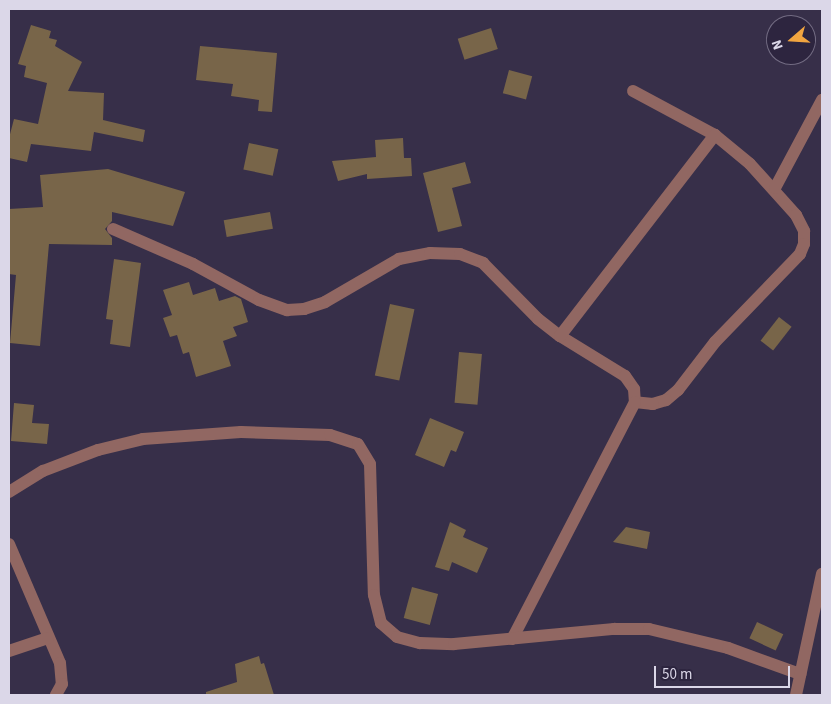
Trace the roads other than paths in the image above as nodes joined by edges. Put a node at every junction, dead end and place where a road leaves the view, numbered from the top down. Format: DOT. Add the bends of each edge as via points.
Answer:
graph roads {
  1 [pos="633,91"];
  2 [pos="822,100"];
  3 [pos="715,135"];
  4 [pos="775,188"];
  5 [pos="113,229"];
  6 [pos="560,336"];
  7 [pos="635,402"];
  8 [pos="9,492"];
  9 [pos="9,544"];
  10 [pos="822,574"];
  11 [pos="48,638"];
  12 [pos="512,639"];
  13 [pos="9,651"];
  14 [pos="800,674"];
  15 [pos="56,695"];
  16 [pos="796,695"];
  1 -- 3 [label="street"];
  2 -- 4 [label="street"];
  3 -- 4 [label="street"];
  3 -- 6 [label="street"];
  4 -- 7 [label="street" via="804,231 800,254 745,308 678,390 666,400 653,404"];
  5 -- 6 [label="street" via="193,264 258,300 286,310 304,309 325,302 399,259 430,253 460,254 483,263"];
  6 -- 7 [label="street" via="625,376 634,389"];
  7 -- 12 [label="street"];
  8 -- 12 [label="street" via="43,471 98,450 143,439 232,432 330,435 358,444 370,464 374,595 381,623 396,637 420,643"];
  9 -- 11 [label="street"];
  10 -- 14 [label="street"];
  11 -- 13 [label="street"];
  11 -- 15 [label="street" via="62,674 62,684"];
  12 -- 14 [label="street" via="614,629 649,629 728,648"];
  14 -- 16 [label="street"];
}
